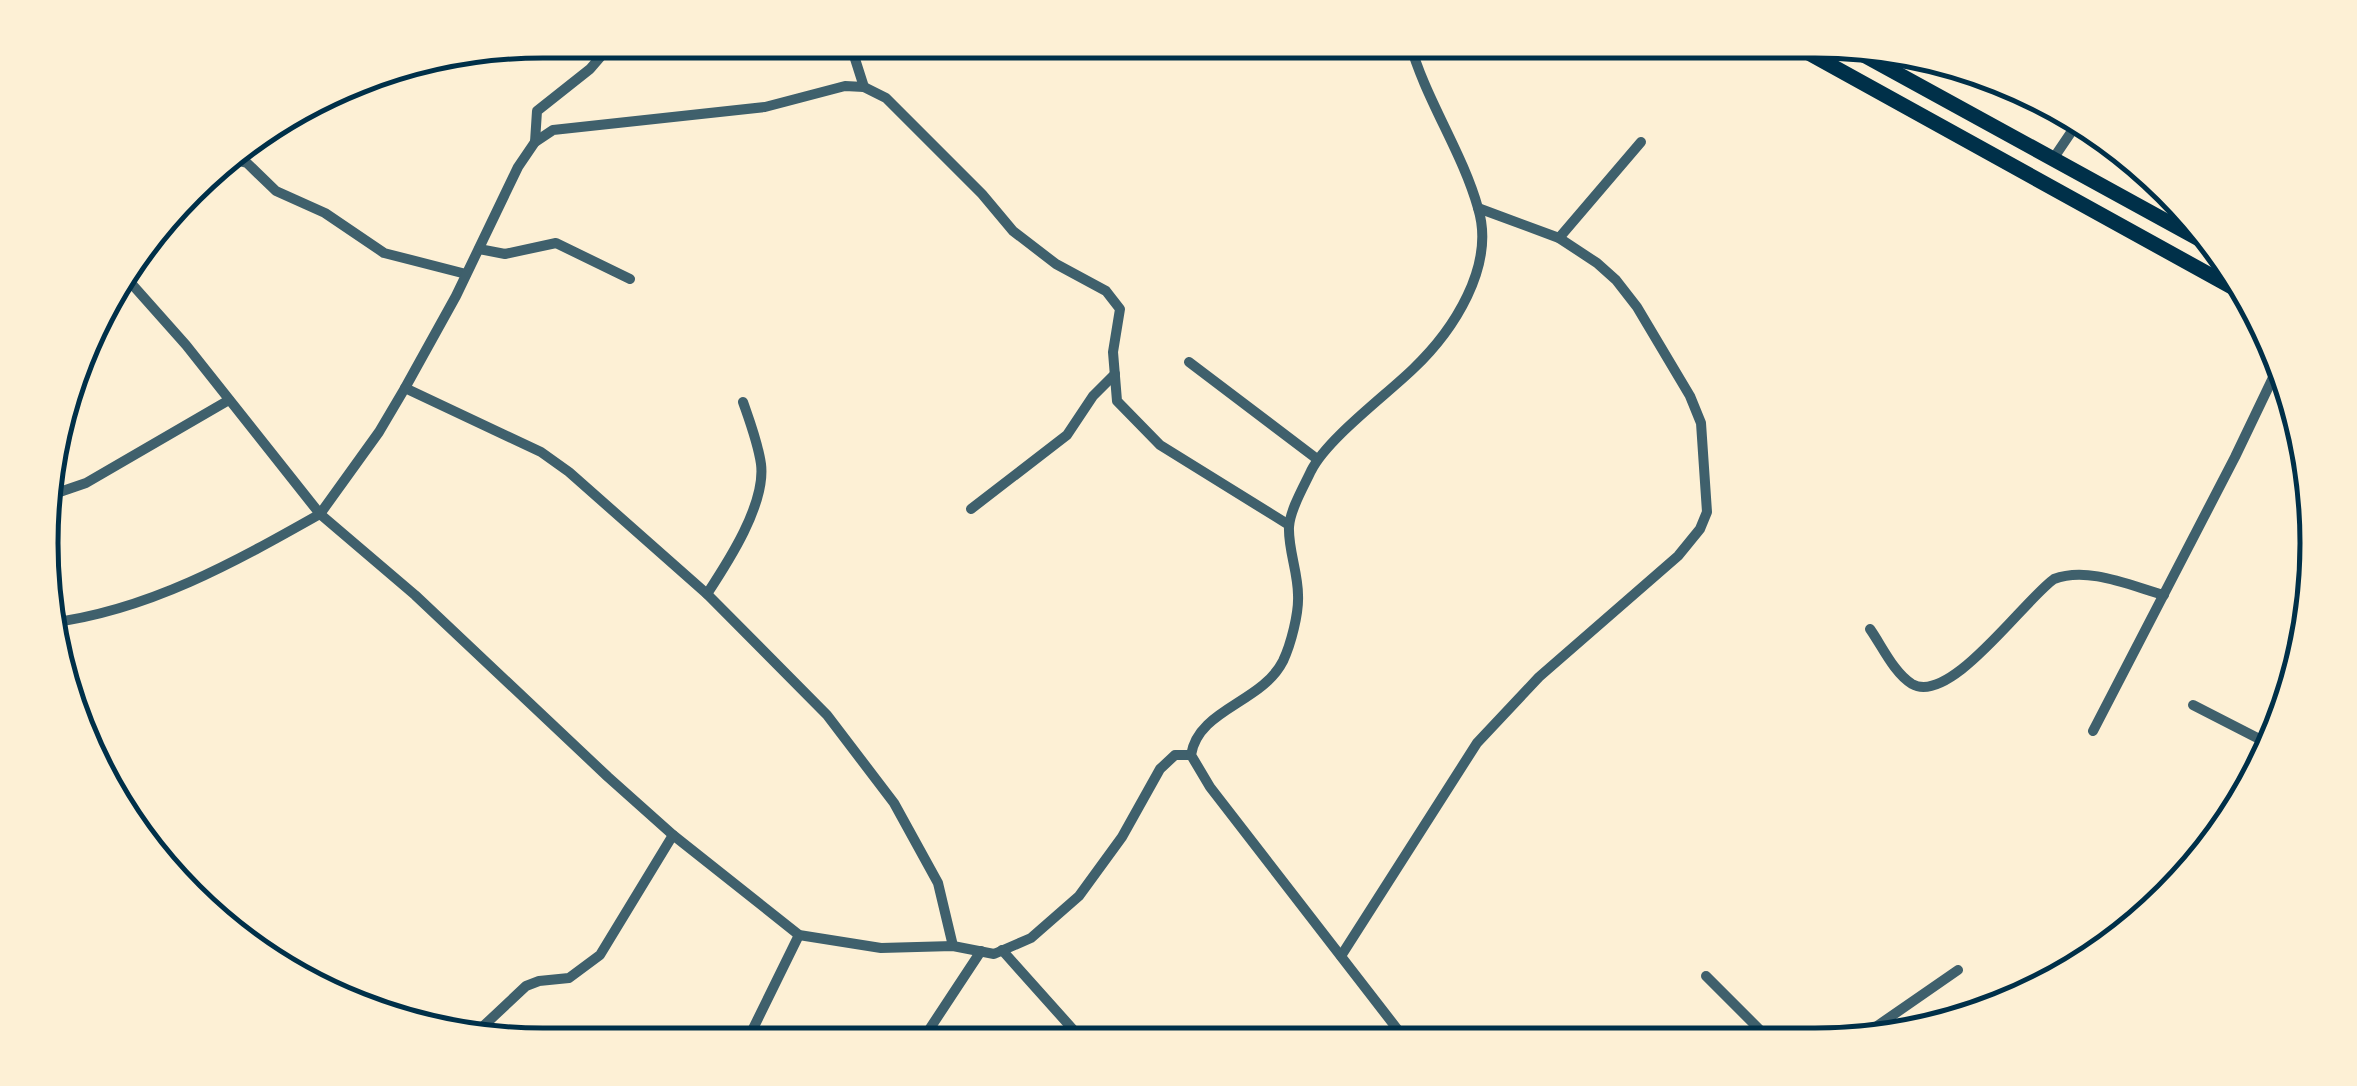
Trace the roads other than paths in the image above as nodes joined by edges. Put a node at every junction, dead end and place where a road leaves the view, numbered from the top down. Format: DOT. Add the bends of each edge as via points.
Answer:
graph roads {
  1 [pos="599,58"];
  2 [pos="855,58"];
  3 [pos="1414,58"];
  4 [pos="1819,58"];
  5 [pos="1876,62"];
  6 [pos="864,86"];
  7 [pos="2072,132"];
  8 [pos="535,142"];
  9 [pos="1641,142"];
  10 [pos="2053,159"];
  11 [pos="242,162"];
  12 [pos="1478,208"];
  13 [pos="2187,232"];
  14 [pos="1559,238"];
  15 [pos="478,249"];
  16 [pos="466,274"];
  17 [pos="630,279"];
  18 [pos="2224,282"];
  19 [pos="132,285"];
  20 [pos="1189,362"];
  21 [pos="1115,374"];
  22 [pos="2271,380"];
  23 [pos="405,388"];
  24 [pos="230,400"];
  25 [pos="744,402"];
  26 [pos="1317,459"];
  27 [pos="61,492"];
  28 [pos="972,509"];
  29 [pos="320,514"];
  30 [pos="1289,525"];
  31 [pos="707,594"];
  32 [pos="2164,595"];
  33 [pos="64,621"];
  34 [pos="1870,629"];
  35 [pos="2193,705"];
  36 [pos="2094,731"];
  37 [pos="2258,739"];
  38 [pos="1191,755"];
  39 [pos="674,834"];
  40 [pos="799,934"];
  41 [pos="953,946"];
  42 [pos="1002,950"];
  43 [pos="981,951"];
  44 [pos="1341,956"];
  45 [pos="1958,970"];
  46 [pos="1706,976"];
  47 [pos="1881,1023"];
  48 [pos="485,1024"];
  49 [pos="754,1028"];
  50 [pos="930,1028"];
  51 [pos="1072,1028"];
  52 [pos="1396,1028"];
  53 [pos="1758,1028"];
  1 -- 8 [label="street" via="537,110"];
  2 -- 6 [label="street"];
  3 -- 12 [label="street"];
  4 -- 18 [label="main road"];
  5 -- 10 [label="main road"];
  6 -- 8 [label="street" via="765,107 553,130"];
  6 -- 21 [label="street" via="886,98 1013,230 1106,291 1120,309"];
  7 -- 10 [label="street"];
  8 -- 15 [label="street"];
  9 -- 14 [label="street"];
  10 -- 13 [label="main road"];
  11 -- 16 [label="street" via="276,191 325,213 384,253"];
  12 -- 14 [label="street"];
  12 -- 26 [label="street" via="1478,266 1452,321 1416,367"];
  14 -- 44 [label="street" via="1616,280 1690,396 1701,423 1708,512 1678,556 1539,677 1477,743"];
  15 -- 16 [label="street"];
  15 -- 17 [label="street" via="505,254 556,243"];
  16 -- 23 [label="street"];
  19 -- 24 [label="street"];
  20 -- 26 [label="street"];
  21 -- 28 [label="street" via="1066,435"];
  21 -- 30 [label="street" via="1117,401 1160,445"];
  22 -- 32 [label="street"];
  23 -- 29 [label="street"];
  23 -- 31 [label="street" via="541,452"];
  24 -- 27 [label="street"];
  24 -- 29 [label="street"];
  25 -- 31 [label="street" via="762,467 758,493 733,555"];
  26 -- 30 [label="street"];
  29 -- 33 [label="street" via="194,583"];
  29 -- 39 [label="street"];
  30 -- 38 [label="street" via="1298,598 1285,658 1270,683 1212,719"];
  31 -- 41 [label="street" via="828,714 894,802 938,883"];
  32 -- 34 [label="street" via="2066,574 2043,587 1964,669 1927,689 1902,676"];
  32 -- 36 [label="street"];
  35 -- 37 [label="street"];
  38 -- 42 [label="street" via="1175,755 1160,769 1079,896 1031,938"];
  38 -- 44 [label="street"];
  39 -- 40 [label="street"];
  39 -- 48 [label="street" via="600,956 570,978 526,986"];
  40 -- 41 [label="street" via="881,948"];
  40 -- 49 [label="street"];
  41 -- 43 [label="street"];
  42 -- 43 [label="street"];
  42 -- 51 [label="street"];
  43 -- 50 [label="street"];
  44 -- 52 [label="street"];
  45 -- 47 [label="street"];
  46 -- 53 [label="street"];
}
